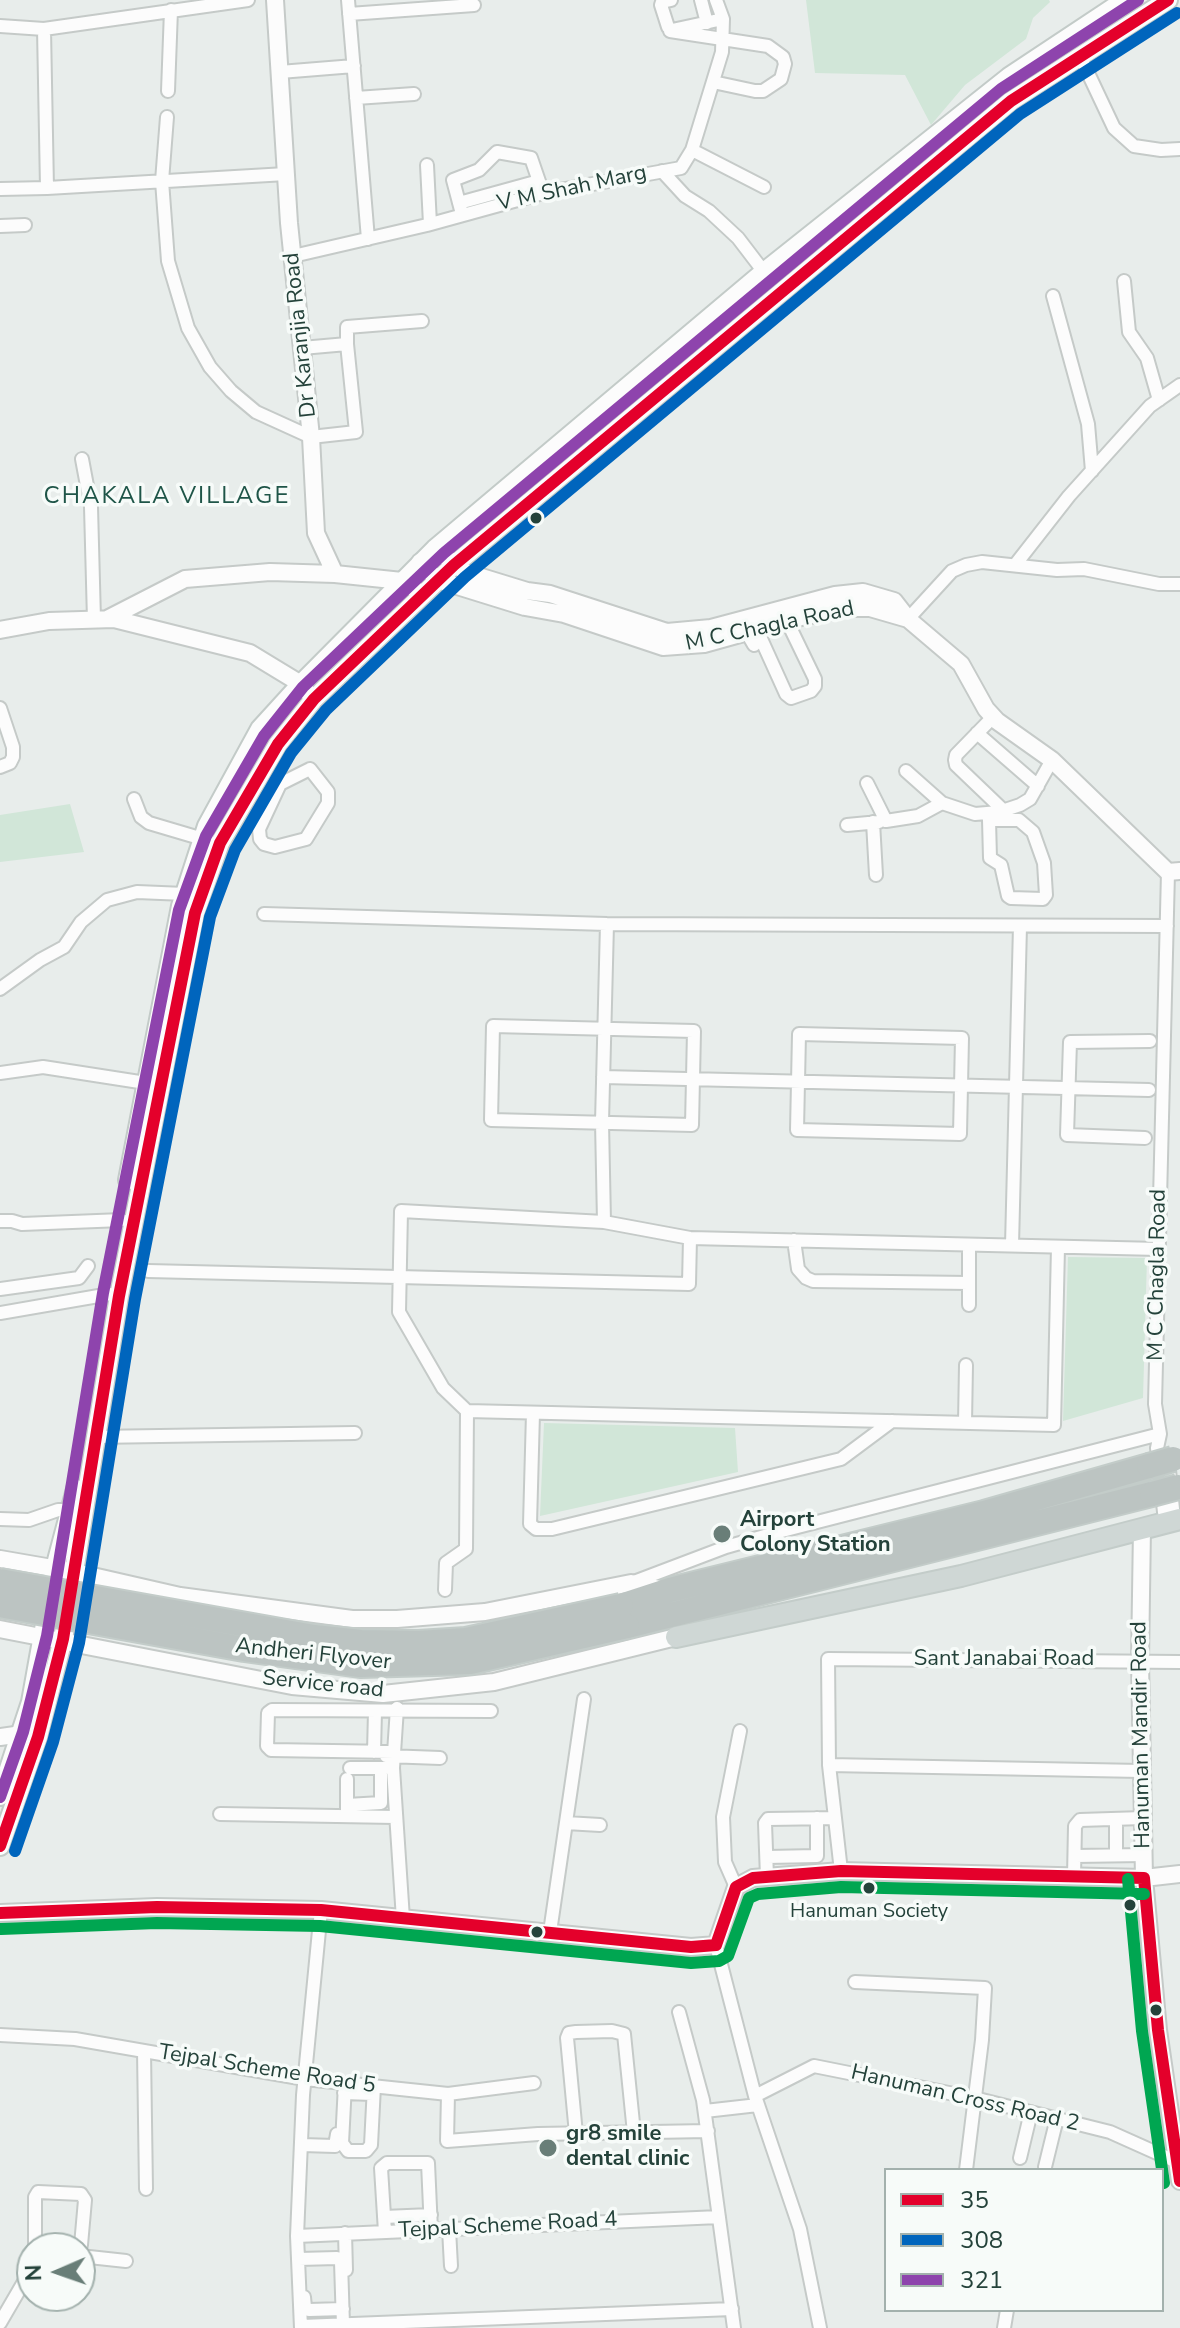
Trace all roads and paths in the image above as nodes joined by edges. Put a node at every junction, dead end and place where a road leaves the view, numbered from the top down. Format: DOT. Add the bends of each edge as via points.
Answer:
graph roads {
  1 [pos="132,0"];
  2 [pos="248,0"];
  3 [pos="275,0"];
  4 [pos="348,0"];
  5 [pos="671,0"];
  6 [pos="701,0"];
  7 [pos="716,0"];
  8 [pos="1125,0"];
  9 [pos="1168,0"];
  10 [pos="222,2"];
  11 [pos="185,4"];
  12 [pos="474,5"];
  13 [pos="171,10"];
  14 [pos="349,14"];
  15 [pos="134,15"];
  16 [pos="723,19"];
  17 [pos="707,23"];
  18 [pos="0,26"];
  19 [pos="44,29"];
  20 [pos="670,31"];
  21 [pos="723,39"];
  22 [pos="1080,56"];
  23 [pos="354,66"];
  24 [pos="280,72"];
  25 [pos="1006,79"];
  26 [pos="713,82"];
  27 [pos="168,91"];
  28 [pos="414,94"];
  29 [pos="1018,97"];
  30 [pos="356,98"];
  31 [pos="167,117"];
  32 [pos="1180,149"];
  33 [pos="692,150"];
  34 [pos="427,165"];
  35 [pos="662,171"];
  36 [pos="286,174"];
  37 [pos="162,181"];
  38 [pos="541,187"];
  39 [pos="764,187"];
  40 [pos="47,188"];
  41 [pos="0,189"];
  42 [pos="461,209"];
  43 [pos="430,224"];
  44 [pos="25,225"];
  45 [pos="0,226"];
  46 [pos="368,239"];
  47 [pos="293,256"];
  48 [pos="764,272"];
  49 [pos="1124,281"];
  50 [pos="1053,296"];
  51 [pos="422,321"];
  52 [pos="347,344"];
  53 [pos="302,348"];
  54 [pos="1180,385"];
  55 [pos="1159,400"];
  56 [pos="311,437"];
  57 [pos="82,459"];
  58 [pos="1092,471"];
  59 [pos="435,549"];
  60 [pos="420,562"];
  61 [pos="454,565"];
  62 [pos="1015,565"];
  63 [pos="335,574"];
  64 [pos="438,580"];
  65 [pos="402,581"];
  66 [pos="1180,584"];
  67 [pos="423,594"];
  68 [pos="908,619"];
  69 [pos="100,620"];
  70 [pos="773,624"];
  71 [pos="0,630"];
  72 [pos="644,634"];
  73 [pos="679,640"];
  74 [pos="301,684"];
  75 [pos="314,699"];
  76 [pos="0,708"];
  77 [pos="993,717"];
  78 [pos="977,733"];
  79 [pos="1052,760"];
  80 [pos="0,767"];
  81 [pos="906,771"];
  82 [pos="867,783"];
  83 [pos="1038,786"];
  84 [pos="252,787"];
  85 [pos="134,799"];
  86 [pos="273,799"];
  87 [pos="942,803"];
  88 [pos="1003,810"];
  89 [pos="238,812"];
  90 [pos="988,816"];
  91 [pos="880,822"];
  92 [pos="262,824"];
  93 [pos="847,825"];
  94 [pos="203,839"];
  95 [pos="1174,872"];
  96 [pos="876,875"];
  97 [pos="185,894"];
  98 [pos="264,914"];
  99 [pos="607,924"];
  100 [pos="1020,926"];
  101 [pos="1167,926"];
  102 [pos="0,970"];
  103 [pos="4,986"];
  104 [pos="604,1029"];
  105 [pos="1150,1041"];
  106 [pos="0,1073"];
  107 [pos="603,1077"];
  108 [pos="693,1080"];
  109 [pos="798,1082"];
  110 [pos="146,1083"];
  111 [pos="961,1086"];
  112 [pos="1015,1087"];
  113 [pos="1068,1089"];
  114 [pos="1149,1090"];
  115 [pos="602,1122"];
  116 [pos="1145,1138"];
  117 [pos="122,1220"];
  118 [pos="0,1221"];
  119 [pos="604,1222"];
  120 [pos="690,1238"];
  121 [pos="794,1240"];
  122 [pos="969,1245"];
  123 [pos="1012,1245"];
  124 [pos="1058,1247"];
  125 [pos="1159,1249"];
  126 [pos="88,1266"];
  127 [pos="148,1271"];
  128 [pos="399,1277"];
  129 [pos="969,1283"];
  130 [pos="0,1289"];
  131 [pos="114,1295"];
  132 [pos="969,1305"];
  133 [pos="0,1313"];
  134 [pos="966,1365"];
  135 [pos="467,1411"];
  136 [pos="533,1413"];
  137 [pos="892,1421"];
  138 [pos="965,1423"];
  139 [pos="355,1433"];
  140 [pos="1160,1434"];
  141 [pos="95,1437"];
  142 [pos="1177,1458"];
  143 [pos="1179,1486"];
  144 [pos="72,1510"];
  145 [pos="0,1519"];
  146 [pos="1175,1520"];
  147 [pos="1142,1528"];
  148 [pos="0,1559"];
  149 [pos="55,1568"];
  150 [pos="75,1572"];
  151 [pos="0,1581"];
  152 [pos="631,1583"];
  153 [pos="445,1590"];
  154 [pos="670,1590"];
  155 [pos="0,1605"];
  156 [pos="624,1616"];
  157 [pos="674,1627"];
  158 [pos="0,1629"];
  159 [pos="54,1638"];
  160 [pos="1140,1661"];
  161 [pos="1180,1662"];
  162 [pos="584,1699"];
  163 [pos="397,1710"];
  164 [pos="375,1711"];
  165 [pos="491,1711"];
  166 [pos="740,1731"];
  167 [pos="30,1736"];
  168 [pos="0,1737"];
  169 [pos="263,1752"];
  170 [pos="374,1752"];
  171 [pos="15,1757"];
  172 [pos="440,1758"];
  173 [pos="391,1761"];
  174 [pos="829,1765"];
  175 [pos="1141,1771"];
  176 [pos="0,1796"];
  177 [pos="381,1803"];
  178 [pos="352,1811"];
  179 [pos="220,1814"];
  180 [pos="395,1817"];
  181 [pos="817,1818"];
  182 [pos="835,1818"];
  183 [pos="1143,1818"];
  184 [pos="1116,1819"];
  185 [pos="566,1823"];
  186 [pos="600,1825"];
  187 [pos="0,1846"];
  188 [pos="1116,1855"];
  189 [pos="1144,1855"];
  190 [pos="1075,1856"];
  191 [pos="767,1857"];
  192 [pos="841,1871"];
  193 [pos="1180,1874"];
  194 [pos="1074,1876"];
  195 [pos="760,1877"];
  196 [pos="1144,1878"];
  197 [pos="736,1887"];
  198 [pos="321,1910"];
  199 [pos="0,1913"];
  200 [pos="403,1919"];
  201 [pos="550,1932"];
  202 [pos="716,1945"];
  203 [pos="855,1982"];
  204 [pos="679,2012"];
  205 [pos="0,2035"];
  206 [pos="144,2051"];
  207 [pos="305,2079"];
  208 [pos="534,2083"];
  209 [pos="342,2088"];
  210 [pos="376,2089"];
  211 [pos="1173,2091"];
  212 [pos="448,2094"];
  213 [pos="306,2095"];
  214 [pos="974,2098"];
  215 [pos="756,2100"];
  216 [pos="705,2111"];
  217 [pos="1030,2119"];
  218 [pos="1056,2125"];
  219 [pos="708,2131"];
  220 [pos="634,2133"];
  221 [pos="576,2134"];
  222 [pos="304,2145"];
  223 [pos="376,2147"];
  224 [pos="1020,2158"];
  225 [pos="1177,2162"];
  226 [pos="1045,2167"];
  227 [pos="966,2168"];
  228 [pos="1180,2181"];
  229 [pos="146,2189"];
  230 [pos="431,2215"];
  231 [pos="384,2217"];
  232 [pos="719,2217"];
  233 [pos="449,2229"];
  234 [pos="431,2230"];
  235 [pos="35,2232"];
  236 [pos="82,2232"];
  237 [pos="385,2232"];
  238 [pos="345,2233"];
  239 [pos="297,2236"];
  240 [pos="96,2258"];
  241 [pos="301,2259"];
  242 [pos="126,2261"];
  243 [pos="451,2266"];
  244 [pos="348,2274"];
  245 [pos="16,2296"];
  246 [pos="343,2309"];
  247 [pos="732,2309"];
  248 [pos="0,2323"];
  249 [pos="343,2325"];
  250 [pos="301,2327"];
  251 [pos="734,2328"];
  252 [pos="820,2328"];
  1 -- 15 [label="street"];
  2 -- 10 [label="street"];
  3 -- 24 [label="street, Dr Karanjia Road"];
  4 -- 14 [label="street"];
  5 -- 17 [label="street" via="661,5 672,30"];
  6 -- 17 [label="street"];
  7 -- 16 [label="street"];
  8 -- 25 [label="main road"];
  9 -- 22 [label="main road"];
  10 -- 11 [label="street"];
  11 -- 13 [label="street"];
  12 -- 14 [label="street"];
  13 -- 15 [label="street"];
  13 -- 27 [label="street"];
  14 -- 23 [label="street"];
  15 -- 19 [label="street"];
  16 -- 17 [label="street"];
  16 -- 21 [label="street"];
  18 -- 19 [label="street"];
  19 -- 40 [label="street"];
  20 -- 21 [label="street"];
  21 -- 26 [label="street"];
  21 -- 26 [label="street" via="771,47 783,57 783,74 759,91"];
  22 -- 29 [label="main road"];
  22 -- 32 [label="street" via="1114,128 1134,146"];
  23 -- 24 [label="street"];
  23 -- 30 [label="street"];
  24 -- 36 [label="street, Dr Karanjia Road"];
  25 -- 29 [label="main road"];
  25 -- 48 [label="main road"];
  26 -- 33 [label="street"];
  28 -- 30 [label="street"];
  29 -- 61 [label="main road"];
  30 -- 46 [label="street"];
  31 -- 37 [label="street"];
  33 -- 35 [label="street, V M Shah Marg" via="681,168"];
  33 -- 39 [label="street"];
  34 -- 43 [label="street"];
  35 -- 38 [label="street, V M Shah Marg"];
  35 -- 48 [label="street" via="738,238"];
  36 -- 37 [label="street"];
  36 -- 47 [label="street, Dr Karanjia Road"];
  37 -- 40 [label="street"];
  37 -- 56 [label="street" via="168,261 188,328 210,367 256,412"];
  38 -- 42 [label="street, V M Shah Marg"];
  38 -- 42 [label="street" via="531,158 497,152 479,170 453,180"];
  40 -- 41 [label="street"];
  42 -- 43 [label="street, V M Shah Marg"];
  43 -- 46 [label="street, V M Shah Marg"];
  44 -- 45 [label="street"];
  46 -- 47 [label="street, V M Shah Marg"];
  47 -- 53 [label="street, Dr Karanjia Road"];
  48 -- 59 [label="main road"];
  49 -- 55 [label="street" via="1129,332 1147,358"];
  50 -- 58 [label="street" via="1088,424"];
  51 -- 52 [label="street" via="347,327"];
  52 -- 53 [label="street"];
  52 -- 56 [label="street" via="356,432"];
  53 -- 56 [label="street, Dr Karanjia Road"];
  54 -- 55 [label="street"];
  55 -- 58 [label="street"];
  56 -- 63 [label="street, Dr Karanjia Road" via="316,533"];
  57 -- 69 [label="street"];
  58 -- 62 [label="street"];
  59 -- 60 [label="main road"];
  59 -- 61 [label="street"];
  60 -- 64 [label="street, M C Chagla Road"];
  60 -- 65 [label="main road"];
  61 -- 64 [label="main road"];
  61 -- 72 [label="street" via="561,597"];
  62 -- 66 [label="street"];
  62 -- 68 [label="street" via="982,562 952,571"];
  63 -- 65 [label="street"];
  63 -- 69 [label="street" via="270,572 185,579"];
  64 -- 67 [label="main road"];
  64 -- 72 [label="street, M C Chagla Road" via="525,607"];
  65 -- 67 [label="street"];
  65 -- 74 [label="main road"];
  67 -- 75 [label="main road"];
  68 -- 70 [label="street, M C Chagla Road" via="860,607"];
  68 -- 77 [label="street, M C Chagla Road" via="961,664"];
  69 -- 71 [label="street" via="49,621"];
  69 -- 74 [label="street" via="250,653"];
  70 -- 70 [label="street" via="786,694 791,698 811,691 815,679"];
  70 -- 73 [label="street" via="711,628"];
  70 -- 73 [label="street, M C Chagla Road" via="718,641"];
  72 -- 73 [label="street, M C Chagla Road"];
  74 -- 75 [label="street"];
  74 -- 94 [label="main road" via="260,729"];
  75 -- 84 [label="main road"];
  76 -- 80 [label="street" via="13,747 10,763"];
  77 -- 78 [label="street"];
  77 -- 79 [label="street, M C Chagla Road"];
  78 -- 83 [label="street"];
  78 -- 88 [label="street" via="956,755 956,765"];
  79 -- 83 [label="street"];
  79 -- 95 [label="street, M C Chagla Road"];
  81 -- 87 [label="street"];
  82 -- 91 [label="street"];
  83 -- 88 [label="street" via="1030,799"];
  84 -- 86 [label="street"];
  84 -- 89 [label="main road"];
  85 -- 94 [label="street" via="149,823"];
  86 -- 92 [label="street"];
  86 -- 92 [label="street" via="282,781 310,769 328,803 303,841 269,847 260,839"];
  87 -- 90 [label="street"];
  87 -- 91 [label="street" via="918,816"];
  88 -- 90 [label="street"];
  89 -- 92 [label="street"];
  89 -- 131 [label="main road" via="220,843 195,913"];
  90 -- 90 [label="street" via="1019,820 1033,832 1044,863 1043,899 1008,896 1001,865 990,858"];
  91 -- 93 [label="street"];
  91 -- 96 [label="street"];
  94 -- 97 [label="main road"];
  95 -- 101 [label="street, M C Chagla Road"];
  97 -- 103 [label="street" via="137,892 107,900 81,922 64,947"];
  97 -- 110 [label="main road"];
  98 -- 99 [label="street"];
  99 -- 100 [label="street"];
  99 -- 104 [label="street"];
  100 -- 101 [label="street"];
  100 -- 112 [label="street"];
  101 -- 125 [label="street, M C Chagla Road"];
  102 -- 103 [label="street"];
  104 -- 107 [label="street"];
  104 -- 108 [label="street" via="694,1031"];
  104 -- 115 [label="street" via="493,1026 491,1120"];
  105 -- 113 [label="street" via="1070,1042"];
  106 -- 110 [label="street" via="43,1067"];
  107 -- 108 [label="street"];
  107 -- 115 [label="street"];
  108 -- 109 [label="street"];
  108 -- 115 [label="street" via="692,1125"];
  109 -- 111 [label="street"];
  109 -- 111 [label="street" via="797,1130 827,1131 960,1134"];
  109 -- 111 [label="street" via="799,1034 962,1038"];
  110 -- 117 [label="main road"];
  111 -- 112 [label="street"];
  112 -- 113 [label="street"];
  112 -- 123 [label="street"];
  113 -- 114 [label="street"];
  113 -- 116 [label="street" via="1067,1135"];
  115 -- 119 [label="street"];
  117 -- 118 [label="street"];
  117 -- 131 [label="main road"];
  119 -- 120 [label="street"];
  119 -- 128 [label="street" via="401,1211"];
  120 -- 121 [label="street"];
  120 -- 128 [label="street" via="689,1284"];
  121 -- 122 [label="street"];
  121 -- 129 [label="street" via="798,1269 813,1281"];
  122 -- 123 [label="street"];
  122 -- 129 [label="street"];
  123 -- 124 [label="street"];
  124 -- 125 [label="street"];
  124 -- 138 [label="street" via="1054,1425"];
  125 -- 140 [label="street, M C Chagla Road" via="1155,1404"];
  126 -- 130 [label="street" via="79,1278"];
  127 -- 128 [label="street"];
  128 -- 135 [label="street" via="399,1312 405,1325 443,1388"];
  129 -- 132 [label="street"];
  131 -- 133 [label="street"];
  131 -- 141 [label="main road"];
  131 -- 144 [label="main road" via="99,1343"];
  134 -- 138 [label="street"];
  135 -- 136 [label="street"];
  135 -- 153 [label="street" via="466,1549 446,1563"];
  136 -- 137 [label="street"];
  136 -- 137 [label="street" via="530,1524 536,1529 841,1459"];
  137 -- 138 [label="street"];
  139 -- 141 [label="street"];
  140 -- 146 [label="street, M C Chagla Road" via="1164,1512"];
  140 -- 152 [label="street" via="768,1535"];
  141 -- 150 [label="main road"];
  142 -- 154 [label="highway, Andheri Flyover, bridge" via="984,1513"];
  143 -- 157 [label="highway, Andheri Flyover, bridge"];
  144 -- 145 [label="street" via="29,1520"];
  144 -- 149 [label="main road"];
  146 -- 147 [label="main road"];
  147 -- 157 [label="main road" via="961,1576"];
  147 -- 160 [label="street, Hanuman Mandir Road"];
  148 -- 149 [label="street"];
  149 -- 150 [label="street"];
  149 -- 159 [label="main road"];
  150 -- 152 [label="street" via="180,1596 352,1619 485,1612"];
  150 -- 159 [label="main road"];
  151 -- 156 [label="highway, Andheri Flyover, bridge" via="361,1642 466,1640"];
  152 -- 154 [label="street"];
  154 -- 156 [label="highway, Andheri Flyover"];
  155 -- 156 [label="highway, Andheri Flyover, bridge" via="360,1665 470,1662"];
  156 -- 157 [label="highway, Andheri Flyover"];
  157 -- 159 [label="street, Service road" via="494,1682 383,1694 292,1686"];
  158 -- 159 [label="street"];
  159 -- 167 [label="main road"];
  160 -- 161 [label="street, Sant Janabai Road"];
  160 -- 174 [label="street, Sant Janabai Road" via="828,1659"];
  160 -- 175 [label="street, Hanuman Mandir Road"];
  162 -- 185 [label="street"];
  163 -- 164 [label="street"];
  163 -- 165 [label="street"];
  163 -- 173 [label="street"];
  164 -- 170 [label="street"];
  164 -- 170 [label="street" via="271,1710 267,1746"];
  166 -- 197 [label="street" via="723,1817 725,1862"];
  167 -- 168 [label="street"];
  167 -- 171 [label="main road"];
  169 -- 173 [label="street"];
  170 -- 173 [label="street"];
  171 -- 176 [label="main road"];
  171 -- 187 [label="main road"];
  172 -- 173 [label="street"];
  173 -- 177 [label="street"];
  173 -- 178 [label="street" via="348,1774"];
  174 -- 175 [label="street"];
  174 -- 182 [label="street"];
  175 -- 183 [label="street, Hanuman Mandir Road"];
  177 -- 178 [label="street"];
  177 -- 180 [label="street"];
  177 -- 180 [label="street"];
  178 -- 179 [label="street"];
  180 -- 200 [label="street"];
  181 -- 182 [label="street"];
  181 -- 191 [label="street" via="817,1856"];
  181 -- 191 [label="street" via="768,1819"];
  182 -- 192 [label="street"];
  183 -- 184 [label="street"];
  183 -- 189 [label="street, Hanuman Mandir Road"];
  184 -- 188 [label="street"];
  184 -- 190 [label="street" via="1076,1823"];
  185 -- 186 [label="street"];
  185 -- 201 [label="street"];
  188 -- 189 [label="street"];
  188 -- 190 [label="street"];
  189 -- 196 [label="street, Hanuman Mandir Road"];
  190 -- 194 [label="street"];
  191 -- 195 [label="street"];
  192 -- 194 [label="street"];
  192 -- 195 [label="street"];
  193 -- 196 [label="street"];
  194 -- 196 [label="street"];
  195 -- 197 [label="street"];
  196 -- 211 [label="street, Hanuman Mandir Road" via="1158,2030"];
  197 -- 202 [label="street"];
  198 -- 199 [label="street" via="157,1907"];
  198 -- 200 [label="street"];
  198 -- 207 [label="street"];
  200 -- 201 [label="street"];
  201 -- 202 [label="street"];
  202 -- 215 [label="street"];
  203 -- 214 [label="street" via="985,1988"];
  204 -- 216 [label="street"];
  205 -- 206 [label="street, Tejpal Scheme Road 5" via="75,2039"];
  206 -- 207 [label="street, Tejpal Scheme Road 5"];
  206 -- 229 [label="street"];
  207 -- 209 [label="street, Tejpal Scheme Road 5"];
  207 -- 213 [label="street"];
  208 -- 212 [label="street, Tejpal Scheme Road 5"];
  209 -- 210 [label="street, Tejpal Scheme Road 5"];
  209 -- 210 [label="street" via="342,2147 348,2151 366,2151 371,2145"];
  209 -- 213 [label="street" via="312,2088"];
  209 -- 222 [label="street" via="335,2146"];
  210 -- 212 [label="street, Tejpal Scheme Road 5"];
  210 -- 223 [label="street"];
  211 -- 225 [label="street, Hanuman Mandir Road"];
  212 -- 221 [label="street" via="447,2141"];
  213 -- 222 [label="street"];
  214 -- 215 [label="street, Hanuman Cross Road 2" via="814,2066"];
  214 -- 217 [label="street, Hanuman Cross Road 2"];
  214 -- 227 [label="street"];
  215 -- 216 [label="street"];
  215 -- 252 [label="street" via="800,2229"];
  216 -- 219 [label="street"];
  217 -- 218 [label="street, Hanuman Cross Road 2"];
  217 -- 224 [label="street"];
  218 -- 225 [label="street, Hanuman Cross Road 2" via="1110,2132"];
  218 -- 226 [label="street"];
  219 -- 220 [label="street"];
  219 -- 232 [label="street"];
  220 -- 221 [label="street"];
  220 -- 221 [label="street" via="624,2034 612,2031 569,2033 567,2038"];
  222 -- 239 [label="street"];
  225 -- 228 [label="street, Hanuman Mandir Road"];
  230 -- 231 [label="street"];
  230 -- 231 [label="street" via="428,2163 387,2163 381,2168"];
  230 -- 234 [label="street"];
  231 -- 237 [label="street"];
  232 -- 233 [label="street, Tejpal Scheme Road 4"];
  232 -- 247 [label="street"];
  233 -- 234 [label="street, Tejpal Scheme Road 4"];
  233 -- 243 [label="street"];
  234 -- 237 [label="street, Tejpal Scheme Road 4"];
  235 -- 236 [label="street" via="38,2192 81,2194"];
  237 -- 238 [label="street, Tejpal Scheme Road 4"];
  238 -- 239 [label="street, Tejpal Scheme Road 4"];
  238 -- 244 [label="street"];
  239 -- 241 [label="street"];
  240 -- 242 [label="street"];
  241 -- 246 [label="street" via="305,2307"];
  241 -- 246 [label="street" via="339,2260"];
  241 -- 250 [label="street"];
  245 -- 248 [label="street"];
  246 -- 249 [label="street"];
  247 -- 249 [label="street"];
  247 -- 251 [label="street"];
  249 -- 250 [label="street"];
}
